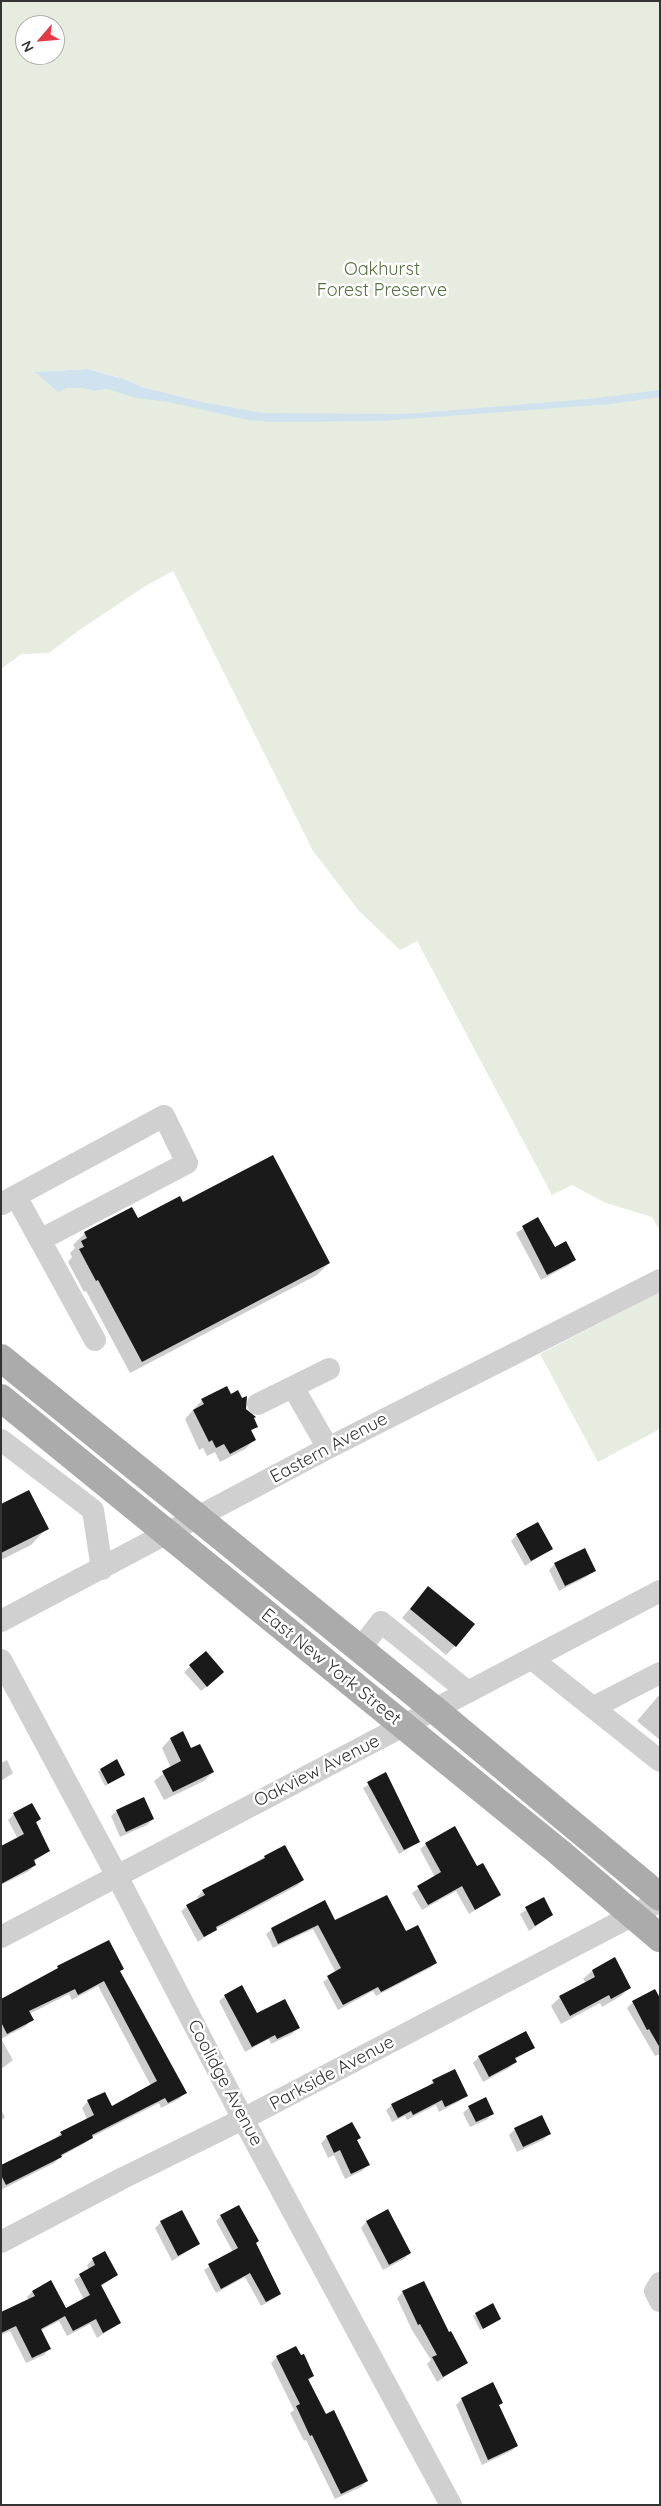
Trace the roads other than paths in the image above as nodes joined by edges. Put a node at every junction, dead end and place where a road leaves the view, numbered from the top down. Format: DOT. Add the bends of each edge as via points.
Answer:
graph roads {
  1 [pos="7,1202"];
  2 [pos="40,1240"];
  3 [pos="660,1280"];
  4 [pos="95,1340"];
  5 [pos="1,1358"];
  6 [pos="329,1368"];
  7 [pos="293,1387"];
  8 [pos="258,1404"];
  9 [pos="5,1408"];
  10 [pos="1,1440"];
  11 [pos="328,1448"];
  12 [pos="85,1466"];
  13 [pos="64,1488"];
  14 [pos="198,1518"];
  15 [pos="168,1534"];
  16 [pos="102,1569"];
  17 [pos="660,1592"];
  18 [pos="1,1621"];
  19 [pos="360,1649"];
  20 [pos="532,1659"];
  21 [pos="1,1660"];
  22 [pos="660,1673"];
  23 [pos="468,1692"];
  24 [pos="594,1707"];
  25 [pos="435,1710"];
  26 [pos="404,1727"];
  27 [pos="660,1761"];
  28 [pos="117,1876"];
  29 [pos="660,1899"];
  30 [pos="634,1915"];
  31 [pos="1,1937"];
  32 [pos="660,1938"];
  33 [pos="243,2120"];
  34 [pos="1,2242"];
  35 [pos="660,2283"];
  36 [pos="660,2301"];
  37 [pos="451,2505"];
  1 -- 2 [label="street" via="18,1200"];
  1 -- 2 [label="street" via="164,1116 187,1163"];
  2 -- 4 [label="street"];
  3 -- 11 [label="street, Eastern Avenue"];
  5 -- 14 [label="main road, East New York Street"];
  6 -- 7 [label="street"];
  7 -- 8 [label="street"];
  7 -- 11 [label="street"];
  9 -- 12 [label="main road, East New York Street"];
  10 -- 13 [label="street"];
  11 -- 14 [label="street, Eastern Avenue"];
  12 -- 13 [label="street"];
  12 -- 15 [label="main road, East New York Street"];
  13 -- 16 [label="street" via="93,1510"];
  14 -- 15 [label="street, Eastern Avenue"];
  14 -- 19 [label="main road, East New York Street"];
  15 -- 16 [label="street, Eastern Avenue"];
  15 -- 26 [label="main road, East New York Street"];
  16 -- 18 [label="street, Eastern Avenue"];
  17 -- 20 [label="street, Oakview Avenue"];
  19 -- 23 [label="street" via="381,1622"];
  19 -- 25 [label="main road, East New York Street"];
  20 -- 23 [label="street, Oakview Avenue"];
  20 -- 24 [label="street"];
  21 -- 28 [label="street, Coolidge Avenue"];
  22 -- 24 [label="street"];
  23 -- 25 [label="street, Oakview Avenue"];
  24 -- 27 [label="street"];
  25 -- 26 [label="street, Oakview Avenue"];
  25 -- 29 [label="main road, East New York Street"];
  26 -- 28 [label="street, Oakview Avenue"];
  26 -- 30 [label="main road, East New York Street"];
  28 -- 31 [label="street, Oakview Avenue"];
  28 -- 33 [label="street, Coolidge Avenue"];
  29 -- 30 [label="street, Parkside Avenue"];
  30 -- 32 [label="main road, East New York Street"];
  30 -- 33 [label="street, Parkside Avenue"];
  33 -- 34 [label="street, Parkside Avenue" via="122,2178"];
  33 -- 37 [label="street, Coolidge Avenue"];
  35 -- 36 [label="street" via="655,2291"];
}
